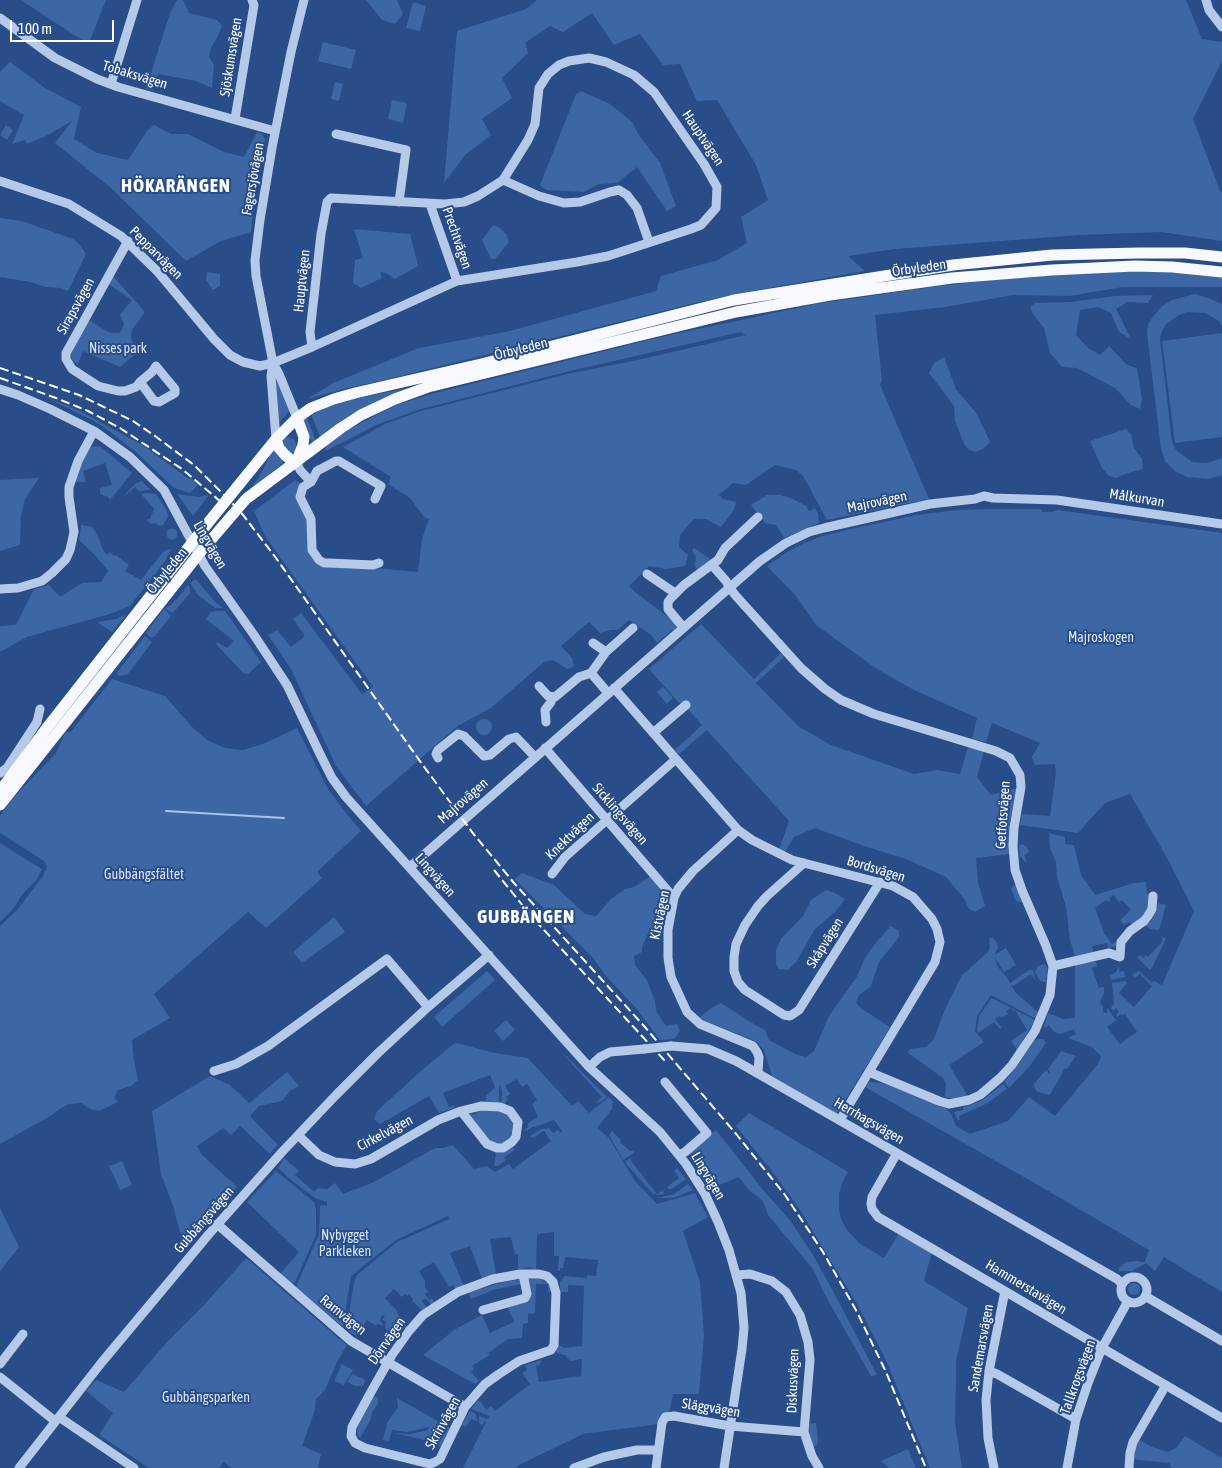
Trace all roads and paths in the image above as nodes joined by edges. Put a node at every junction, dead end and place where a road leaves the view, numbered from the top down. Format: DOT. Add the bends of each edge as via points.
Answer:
graph roads {
  1 [pos="137,0"];
  2 [pos="252,0"];
  3 [pos="304,0"];
  4 [pos="1206,0"];
  5 [pos="0,18"];
  6 [pos="1222,27"];
  7 [pos="111,84"];
  8 [pos="235,119"];
  9 [pos="276,131"];
  10 [pos="336,134"];
  11 [pos="503,180"];
  12 [pos="0,181"];
  13 [pos="399,202"];
  14 [pos="430,204"];
  15 [pos="128,242"];
  16 [pos="649,242"];
  17 [pos="1222,257"];
  18 [pos="1222,272"];
  19 [pos="457,281"];
  20 [pos="312,347"];
  21 [pos="272,363"];
  22 [pos="140,382"];
  23 [pos="0,389"];
  24 [pos="297,418"];
  25 [pos="94,431"];
  26 [pos="276,439"];
  27 [pos="296,461"];
  28 [pos="311,482"];
  29 [pos="375,499"];
  30 [pos="1048,499"];
  31 [pos="758,517"];
  32 [pos="1222,524"];
  33 [pos="195,549"];
  34 [pos="379,563"];
  35 [pos="712,565"];
  36 [pos="647,574"];
  37 [pos="729,587"];
  38 [pos="0,589"];
  39 [pos="675,593"];
  40 [pos="683,627"];
  41 [pos="633,628"];
  42 [pos="593,643"];
  43 [pos="606,652"];
  44 [pos="591,673"];
  45 [pos="539,686"];
  46 [pos="611,690"];
  47 [pos="552,698"];
  48 [pos="686,705"];
  49 [pos="40,709"];
  50 [pos="546,722"];
  51 [pos="654,733"];
  52 [pos="545,748"];
  53 [pos="535,757"];
  54 [pos="438,758"];
  55 [pos="676,759"];
  56 [pos="0,773"];
  57 [pos="0,791"];
  58 [pos="0,805"];
  59 [pos="607,820"];
  60 [pos="738,830"];
  61 [pos="804,864"];
  62 [pos="410,867"];
  63 [pos="552,874"];
  64 [pos="880,882"];
  65 [pos="1153,896"];
  66 [pos="674,898"];
  67 [pos="489,955"];
  68 [pos="1053,966"];
  69 [pos="428,1007"];
  70 [pos="589,1067"];
  71 [pos="214,1070"];
  72 [pos="869,1072"];
  73 [pos="758,1073"];
  74 [pos="665,1082"];
  75 [pos="461,1111"];
  76 [pos="840,1120"];
  77 [pos="298,1135"];
  78 [pos="897,1153"];
  79 [pos="679,1155"];
  80 [pos="217,1224"];
  81 [pos="523,1274"];
  82 [pos="737,1275"];
  83 [pos="553,1282"];
  84 [pos="1122,1284"];
  85 [pos="1005,1291"];
  86 [pos="1145,1296"];
  87 [pos="1128,1301"];
  88 [pos="483,1310"];
  89 [pos="23,1334"];
  90 [pos="1222,1341"];
  91 [pos="1102,1348"];
  92 [pos="387,1363"];
  93 [pos="0,1364"];
  94 [pos="988,1372"];
  95 [pos="0,1377"];
  96 [pos="1166,1385"];
  97 [pos="465,1407"];
  98 [pos="1222,1418"];
  99 [pos="57,1419"];
  100 [pos="1076,1420"];
  101 [pos="730,1426"];
  102 [pos="352,1427"];
  103 [pos="804,1432"];
  104 [pos="658,1450"];
  105 [pos="19,1468"];
  106 [pos="134,1468"];
  107 [pos="574,1468"];
  108 [pos="656,1468"];
  109 [pos="724,1468"];
  110 [pos="819,1468"];
  111 [pos="994,1468"];
  112 [pos="1067,1468"];
  113 [pos="1129,1468"];
  1 -- 7 [label="street"];
  2 -- 8 [label="street, Sjöskumsvägen" via="254,5"];
  3 -- 9 [label="street, Fagersjövägen"];
  4 -- 6 [label="street" via="1209,10"];
  5 -- 7 [label="street, Tobaksvägen" via="55,58"];
  7 -- 8 [label="street, Tobaksvägen"];
  8 -- 9 [label="street, Tobaksvägen"];
  9 -- 21 [label="street, Fagersjövägen" via="255,260"];
  10 -- 13 [label="street" via="406,150"];
  11 -- 14 [label="street, Hauptvägen" via="472,200"];
  11 -- 16 [label="street" via="564,203 580,202 619,190 637,208"];
  11 -- 16 [label="street, Hauptvägen" via="535,124 539,88 548,74 578,59 606,62 634,75 654,92 717,187 716,208 701,225"];
  12 -- 15 [label="street, Pepparvägen" via="77,208"];
  13 -- 14 [label="street, Hauptvägen"];
  13 -- 20 [label="street, Hauptvägen" via="331,198 327,202 310,332"];
  14 -- 19 [label="street, Prechtvägen"];
  15 -- 21 [label="street, Pepparvägen" via="230,355 260,366"];
  15 -- 22 [label="street, Sirapsvägen" via="66,352 66,359 72,369 108,390 125,391"];
  16 -- 19 [label="street, Hauptvägen" via="608,256"];
  17 -- 24 [label="main road, Örbyleden" via="1139,252 1052,255 953,265 734,300 334,398"];
  18 -- 27 [label="main road, Örbyleden" via="1172,266 1135,266 943,279 736,312 428,387 361,415"];
  19 -- 20 [label="street, Hauptvägen"];
  20 -- 21 [label="street, Hauptvägen"];
  21 -- 24 [label="street, Fagersjövägen"];
  21 -- 26 [label="street, Fagersjövägen"];
  23 -- 25 [label="street, Lingvägen"];
  24 -- 26 [label="main road, Örbyleden"];
  24 -- 27 [label="main road" via="304,437"];
  25 -- 33 [label="street, Lingvägen" via="130,457 164,490"];
  25 -- 38 [label="street" via="69,487 74,532 66,559 42,581"];
  26 -- 27 [label="main road" via="285,456"];
  26 -- 33 [label="main road, Örbyleden"];
  27 -- 28 [label="street"];
  27 -- 33 [label="main road, Örbyleden" via="246,498"];
  28 -- 29 [label="street" via="317,471 339,460 382,486"];
  28 -- 34 [label="street" via="303,487 300,497 311,519 312,550 319,560 324,563"];
  30 -- 32 [label="street, Målkurvan"];
  30 -- 37 [label="street, Majrovägen" via="984,496 975,500 930,504 824,528 786,543"];
  31 -- 35 [label="street"];
  33 -- 57 [label="main road, Örbyleden"];
  33 -- 58 [label="main road, Örbyleden"];
  33 -- 62 [label="street, Lingvägen" via="287,685 338,788"];
  35 -- 37 [label="street"];
  35 -- 39 [label="street"];
  36 -- 39 [label="street"];
  37 -- 40 [label="street, Majrovägen"];
  37 -- 68 [label="street, Getfotsvägen" via="801,668 841,700 874,714 1010,758 1021,780 1014,828 1015,870"];
  39 -- 40 [label="street" via="668,602 668,609"];
  40 -- 46 [label="street, Majrovägen"];
  41 -- 43 [label="street"];
  42 -- 43 [label="street"];
  43 -- 44 [label="street"];
  44 -- 46 [label="street"];
  44 -- 47 [label="street"];
  45 -- 47 [label="street"];
  46 -- 51 [label="street, Bordsvägen"];
  46 -- 52 [label="street, Majrovägen"];
  47 -- 50 [label="street" via="546,710"];
  48 -- 51 [label="street"];
  49 -- 56 [label="street" via="37,722 7,768"];
  51 -- 55 [label="street, Bordsvägen"];
  52 -- 53 [label="street, Majrovägen"];
  52 -- 59 [label="street, Sicklingsvägen"];
  53 -- 54 [label="street, Majrovägen" via="516,737 484,756 458,734 438,750"];
  53 -- 62 [label="street, Majrovägen"];
  55 -- 59 [label="street, Knektvägen"];
  55 -- 60 [label="street, Bordsvägen"];
  59 -- 63 [label="street, Knektvägen"];
  59 -- 66 [label="street, Sicklingsvägen"];
  60 -- 61 [label="street, Bordsvägen" via="779,854"];
  60 -- 66 [label="street, Kistvägen" via="684,881"];
  61 -- 64 [label="street, Bordsvägen"];
  61 -- 64 [label="street, Skåpvägen" via="758,906 736,944 734,957 738,982 784,1015 790,1016 799,1010"];
  62 -- 67 [label="street, Lingvägen"];
  64 -- 72 [label="street, Bordsvägen" via="904,891 920,904 934,924 940,942 936,962"];
  65 -- 68 [label="street" via="1148,916 1121,942 1120,957 1108,953"];
  66 -- 73 [label="street, Kistvägen" via="667,946 676,991 687,1012 700,1024 753,1046 758,1057"];
  67 -- 69 [label="street, Gubbängsvägen"];
  67 -- 70 [label="street, Lingvägen"];
  68 -- 72 [label="street, Getfotsvägen" via="1050,995 1036,1031 1012,1065 980,1095 949,1104"];
  69 -- 71 [label="street" via="387,960 268,1046 236,1064"];
  69 -- 77 [label="street, Gubbängsvägen"];
  70 -- 73 [label="street, Herrhagsvägen, bridge" via="610,1052 671,1046 708,1049"];
  70 -- 79 [label="street, Lingvägen" via="660,1132"];
  72 -- 76 [label="street, Bordsvägen"];
  73 -- 76 [label="street, Herrhagsvägen"];
  74 -- 79 [label="street" via="707,1133"];
  75 -- 75 [label="street, Cirkelvägen" via="487,1144 503,1148 516,1137 518,1122 505,1108 481,1106"];
  75 -- 77 [label="street, Cirkelvägen" via="438,1120 371,1159 355,1164 335,1162 319,1155"];
  76 -- 78 [label="street, Herrhagsvägen"];
  77 -- 80 [label="street, Gubbängsvägen"];
  78 -- 84 [label="street, Herrhagsvägen"];
  78 -- 85 [label="street, Hammerstavägen" via="872,1198 870,1204 875,1214"];
  79 -- 82 [label="street, Lingvägen" via="713,1210"];
  80 -- 92 [label="street, Ramvägen" via="341,1333"];
  80 -- 99 [label="street, Gubbängsvägen"];
  81 -- 83 [label="street, Dörrvägen" via="547,1276"];
  81 -- 88 [label="street" via="525,1298"];
  81 -- 92 [label="street, Dörrvägen" via="470,1287 438,1305 409,1331"];
  82 -- 101 [label="street, Lingvägen" via="744,1328"];
  82 -- 103 [label="street, Diskusvägen" via="750,1274 772,1281 786,1292 800,1315 810,1360"];
  83 -- 97 [label="street, Skrinvägen" via="556,1290 554,1345 551,1350 519,1361 499,1374 485,1384"];
  84 -- 86 [label="street" via="1131,1277 1143,1280"];
  84 -- 87 [label="street" via="1122,1294"];
  85 -- 91 [label="street, Hammerstavägen"];
  85 -- 94 [label="street, Sandemarsvägen"];
  86 -- 87 [label="street" via="1138,1302"];
  86 -- 90 [label="street"];
  87 -- 91 [label="street, Tallkrogsvägen"];
  89 -- 93 [label="street"];
  91 -- 96 [label="street, Hammerstavägen"];
  91 -- 100 [label="street, Tallkrogsvägen"];
  92 -- 97 [label="street, Ramvägen"];
  92 -- 102 [label="street, Dörrvägen"];
  94 -- 100 [label="street" via="997,1374"];
  94 -- 111 [label="street, Sandemarsvägen" via="988,1438"];
  95 -- 99 [label="street"];
  96 -- 98 [label="street, Hammerstavägen"];
  96 -- 113 [label="street" via="1133,1442"];
  97 -- 102 [label="street, Skrinvägen" via="440,1459 433,1464 365,1448 352,1439"];
  99 -- 105 [label="street, Gubbängsvägen"];
  99 -- 106 [label="street"];
  100 -- 112 [label="street, Tallkrogsvägen"];
  101 -- 103 [label="street, Släggvägen"];
  101 -- 104 [label="street, Släggvägen" via="665,1417"];
  101 -- 109 [label="street, Lingvägen"];
  103 -- 110 [label="street, Diskusvägen"];
  104 -- 107 [label="street" via="636,1450"];
  104 -- 108 [label="street, Släggvägen"];
}
